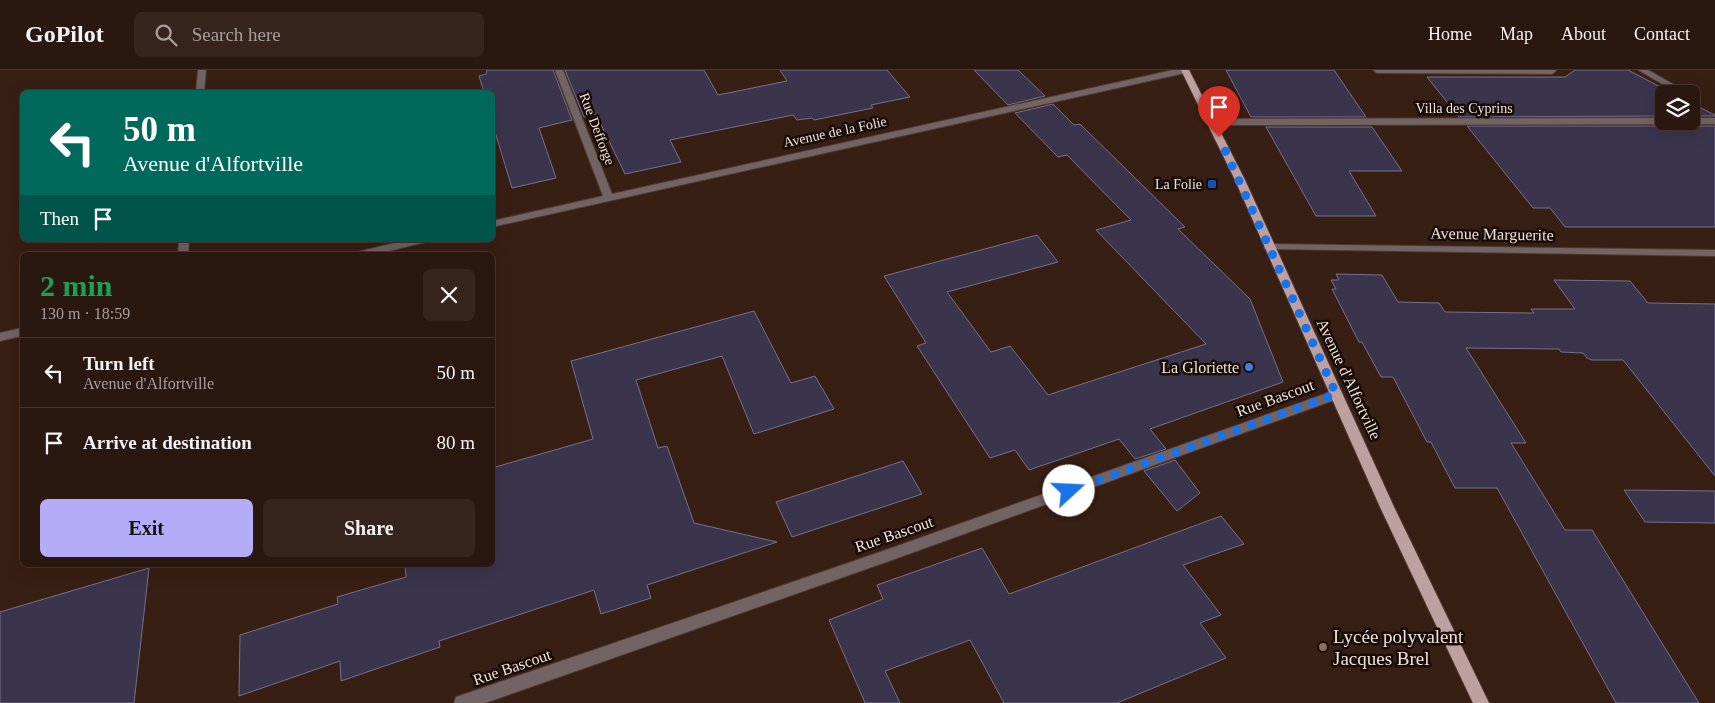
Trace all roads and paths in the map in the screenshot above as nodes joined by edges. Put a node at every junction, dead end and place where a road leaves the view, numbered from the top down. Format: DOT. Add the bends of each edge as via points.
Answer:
graph roads {
  1 [pos="202,70"];
  2 [pos="559,70"];
  3 [pos="1185,70"];
  4 [pos="1377,70"];
  5 [pos="1642,70"];
  6 [pos="1552,71"];
  7 [pos="1670,85"];
  8 [pos="200,90"];
  9 [pos="1715,121"];
  10 [pos="1212,122"];
  11 [pos="608,197"];
  12 [pos="495,223"];
  13 [pos="413,242"];
  14 [pos="1269,247"];
  15 [pos="369,252"];
  16 [pos="1715,253"];
  17 [pos="20,332"];
  18 [pos="0,337"];
  19 [pos="1336,394"];
  20 [pos="462,703"];
  21 [pos="1481,703"];
  1 -- 8 [label="street"];
  2 -- 11 [label="street, Rue Defforge"];
  3 -- 10 [label="main road, Avenue d'Alfortville"];
  3 -- 11 [label="street, Avenue de la Folie"];
  4 -- 6 [label="street"];
  5 -- 7 [label="street"];
  9 -- 10 [label="street, Villa des Cyprins"];
  10 -- 14 [label="main road, Avenue d'Alfortville"];
  11 -- 12 [label="street, Avenue de la Folie"];
  13 -- 15 [label="street"];
  14 -- 16 [label="street, Avenue Marguerite"];
  14 -- 19 [label="main road, Avenue d'Alfortville"];
  17 -- 18 [label="street"];
  19 -- 20 [label="street, Rue Bascout" via="887,556"];
  19 -- 21 [label="main road, Avenue d'Alfortville"];
}
